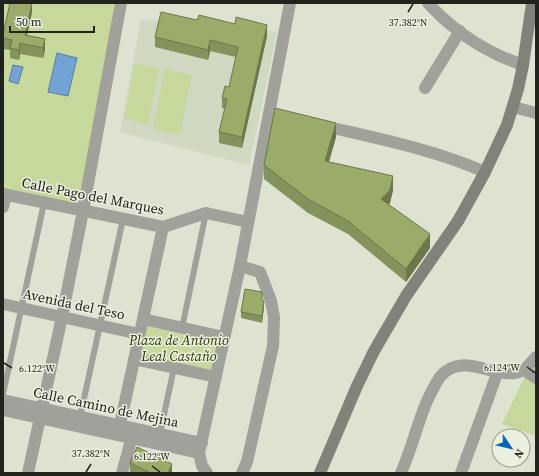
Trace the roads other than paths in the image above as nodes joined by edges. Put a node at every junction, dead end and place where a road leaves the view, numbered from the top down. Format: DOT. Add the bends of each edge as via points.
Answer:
graph roads {
  1 [pos="121,3"];
  2 [pos="290,3"];
  3 [pos="428,3"];
  4 [pos="532,3"];
  5 [pos="460,31"];
  6 [pos="523,65"];
  7 [pos="425,88"];
  8 [pos="512,107"];
  9 [pos="268,113"];
  10 [pos="536,113"];
  11 [pos="281,116"];
  12 [pos="309,122"];
  13 [pos="485,172"];
  14 [pos="4,195"];
  15 [pos="44,203"];
  16 [pos="3,208"];
  17 [pos="83,211"];
  18 [pos="206,213"];
  19 [pos="123,219"];
  20 [pos="248,222"];
  21 [pos="163,227"];
  22 [pos="240,266"];
  23 [pos="3,304"];
  24 [pos="22,308"];
  25 [pos="62,317"];
  26 [pos="143,319"];
  27 [pos="100,326"];
  28 [pos="182,328"];
  29 [pos="139,334"];
  30 [pos="224,338"];
  31 [pos="536,357"];
  32 [pos="134,359"];
  33 [pos="174,368"];
  34 [pos="524,370"];
  35 [pos="498,371"];
  36 [pos="216,377"];
  37 [pos="536,378"];
  38 [pos="3,394"];
  39 [pos="3,400"];
  40 [pos="3,410"];
  41 [pos="41,413"];
  42 [pos="80,417"];
  43 [pos="119,430"];
  44 [pos="160,434"];
  45 [pos="132,437"];
  46 [pos="201,448"];
  47 [pos="205,471"];
  48 [pos="28,473"];
  49 [pos="122,473"];
  50 [pos="242,473"];
  51 [pos="320,473"];
  52 [pos="401,473"];
  53 [pos="461,473"];
  1 -- 17 [label="street"];
  2 -- 9 [label="street"];
  3 -- 5 [label="street"];
  4 -- 6 [label="main road"];
  5 -- 6 [label="street" via="494,53"];
  5 -- 7 [label="street"];
  6 -- 8 [label="main road"];
  8 -- 10 [label="street"];
  8 -- 13 [label="main road" via="507,125"];
  9 -- 11 [label="street"];
  9 -- 20 [label="street"];
  12 -- 13 [label="street" via="435,153"];
  13 -- 51 [label="main road" via="458,221 386,328 357,386"];
  14 -- 15 [label="street, Calle Pago del Marques"];
  14 -- 16 [label="street"];
  15 -- 17 [label="street, Calle Pago del Marques"];
  15 -- 24 [label="lane"];
  17 -- 19 [label="street, Calle Pago del Marques"];
  17 -- 25 [label="street"];
  18 -- 20 [label="street"];
  18 -- 21 [label="street, Calle Pago del Marques"];
  18 -- 28 [label="lane"];
  19 -- 21 [label="street, Calle Pago del Marques"];
  19 -- 27 [label="lane"];
  20 -- 22 [label="street"];
  21 -- 26 [label="street"];
  22 -- 30 [label="street"];
  22 -- 50 [label="street" via="260,272 271,301 274,318 273,346 247,462"];
  23 -- 24 [label="street, Avenida del Teso"];
  24 -- 25 [label="street, Avenida del Teso"];
  24 -- 38 [label="lane"];
  25 -- 27 [label="street, Avenida del Teso"];
  25 -- 41 [label="street"];
  26 -- 28 [label="street"];
  26 -- 29 [label="street"];
  27 -- 29 [label="street, Avenida del Teso"];
  27 -- 42 [label="lane"];
  28 -- 30 [label="street"];
  29 -- 32 [label="street"];
  30 -- 36 [label="street"];
  31 -- 34 [label="street"];
  32 -- 33 [label="street"];
  32 -- 43 [label="street"];
  33 -- 36 [label="street"];
  33 -- 44 [label="lane"];
  34 -- 35 [label="street" via="513,373"];
  34 -- 37 [label="street"];
  35 -- 52 [label="street" via="463,365 451,367 440,377 418,423"];
  35 -- 53 [label="street"];
  36 -- 46 [label="street"];
  39 -- 41 [label="street, Calle Camino de Mejina"];
  40 -- 41 [label="street, Calle Camino de Mejina"];
  41 -- 42 [label="street, Calle Camino de Mejina"];
  41 -- 43 [label="street, Calle Camino de Mejina"];
  41 -- 48 [label="street"];
  42 -- 43 [label="street, Calle Camino de Mejina"];
  43 -- 44 [label="street, Calle Camino de Mejina"];
  43 -- 45 [label="street, Calle Camino de Mejina"];
  44 -- 46 [label="street, Calle Camino de Mejina"];
  45 -- 46 [label="street, Calle Camino de Mejina"];
  45 -- 49 [label="street"];
  46 -- 47 [label="street"];
}
